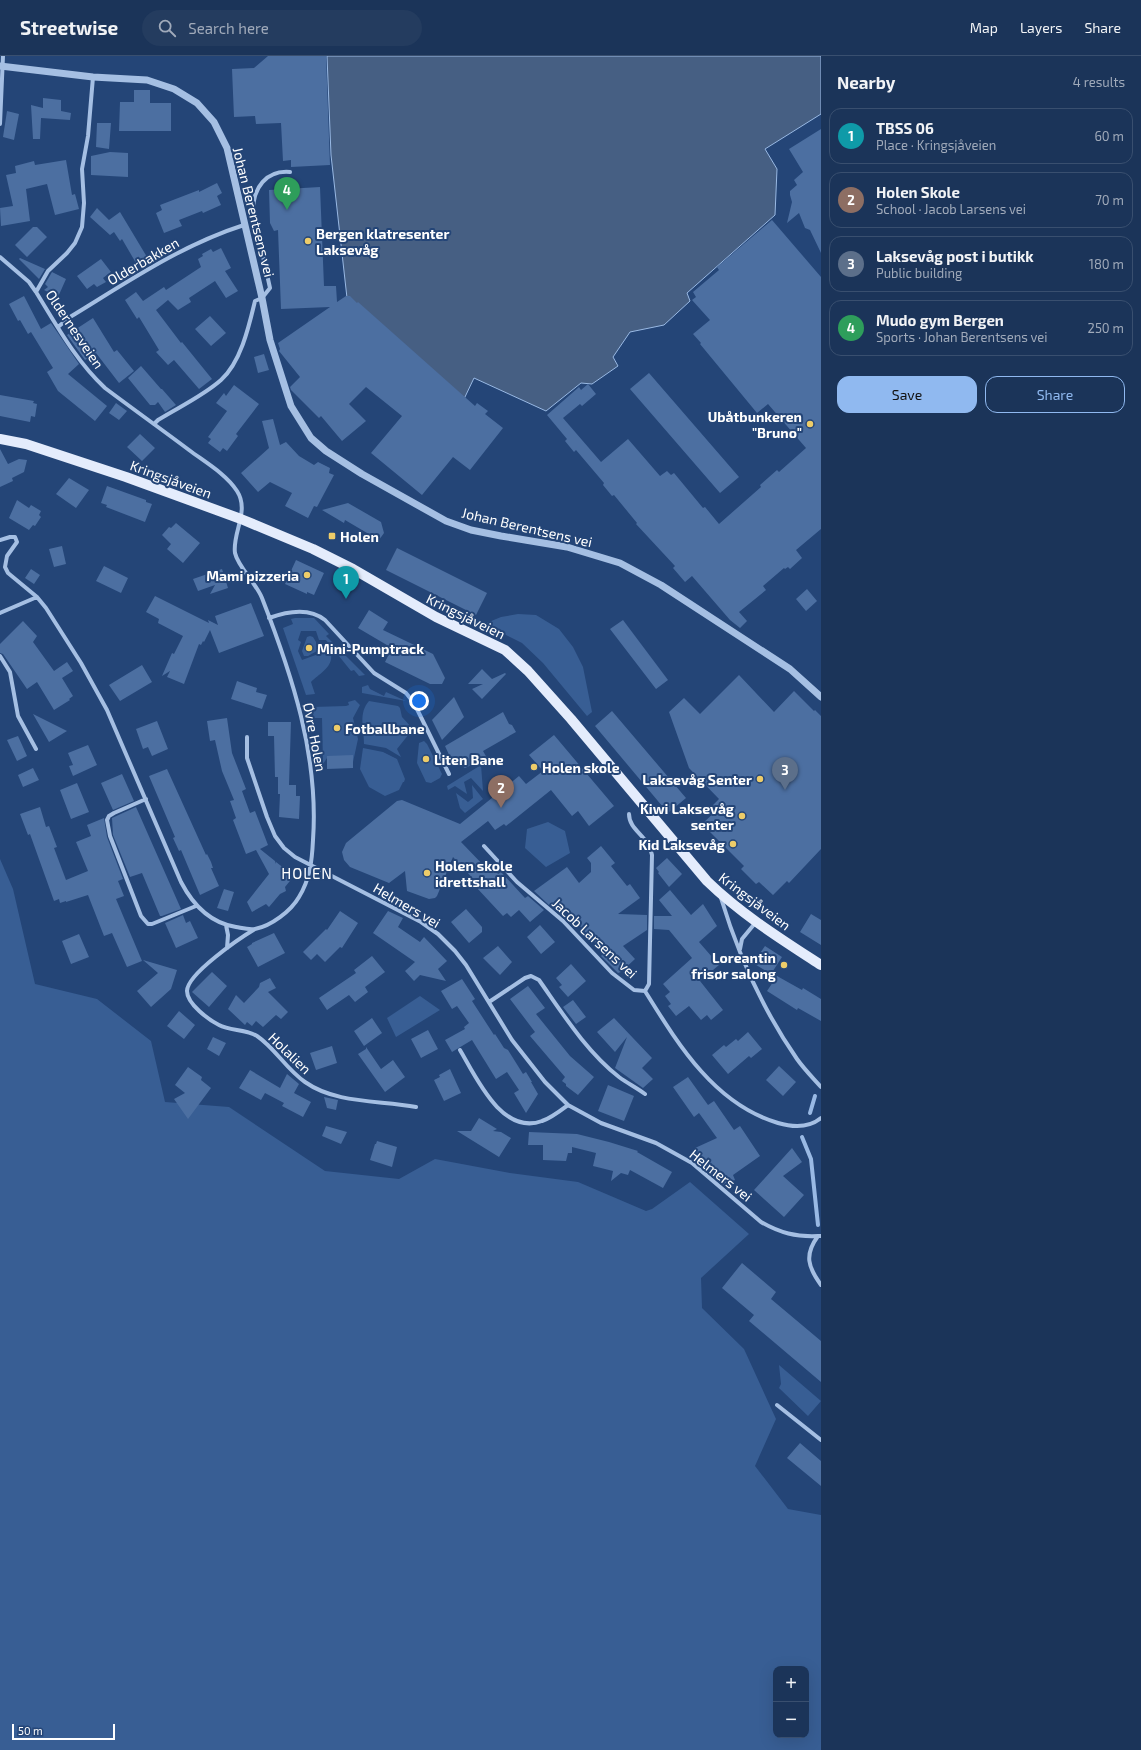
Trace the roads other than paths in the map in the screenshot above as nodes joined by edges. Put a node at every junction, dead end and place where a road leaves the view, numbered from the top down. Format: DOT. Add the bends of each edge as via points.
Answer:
graph roads {
  1 [pos="3,56"];
  2 [pos="1,66"];
  3 [pos="93,77"];
  4 [pos="0,124"];
  5 [pos="290,172"];
  6 [pos="244,225"];
  7 [pos="0,257"];
  8 [pos="36,292"];
  9 [pos="262,298"];
  10 [pos="58,327"];
  11 [pos="154,424"];
  12 [pos="0,439"];
  13 [pos="241,519"];
  14 [pos="0,540"];
  15 [pos="37,597"];
  16 [pos="0,614"];
  17 [pos="269,618"];
  18 [pos="0,656"];
  19 [pos="821,697"];
  20 [pos="247,737"];
  21 [pos="36,749"];
  22 [pos="449,774"];
  23 [pos="146,799"];
  24 [pos="629,814"];
  25 [pos="484,846"];
  26 [pos="312,864"];
  27 [pos="720,895"];
  28 [pos="196,906"];
  29 [pos="756,922"];
  30 [pos="226,925"];
  31 [pos="255,929"];
  32 [pos="227,948"];
  33 [pos="740,950"];
  34 [pos="821,964"];
  35 [pos="645,992"];
  36 [pos="489,1002"];
  37 [pos="460,1050"];
  38 [pos="821,1087"];
  39 [pos="645,1094"];
  40 [pos="568,1105"];
  41 [pos="416,1107"];
  42 [pos="821,1118"];
  43 [pos="819,1236"];
  44 [pos="821,1285"];
  45 [pos="777,1405"];
  46 [pos="820,1438"];
  1 -- 2 [label="street"];
  2 -- 3 [label="street, Johan Berentsens vei"];
  2 -- 4 [label="street"];
  3 -- 6 [label="street, Johan Berentsens vei" via="147,80 174,88 197,103 214,122 226,148"];
  3 -- 8 [label="street" via="88,136 82,169 82,227 75,243 48,271"];
  5 -- 9 [label="street, Johan Berentsens vei" via="273,173 262,183 253,200 253,211 270,288"];
  6 -- 9 [label="street, Johan Berentsens vei"];
  6 -- 10 [label="street, Olderbakken" via="219,233 171,256 70,317"];
  7 -- 8 [label="street, Oldernesveien" via="29,282"];
  8 -- 10 [label="street, Oldernesveien"];
  9 -- 11 [label="street, Johan Berentsens vei" via="255,301 248,333 234,362 222,379"];
  9 -- 19 [label="street, Johan Berentsens vei" via="270,340 291,406 310,438 326,451 446,521 472,530 567,547 620,563 660,585 790,669"];
  10 -- 11 [label="street, Oldernesveien" via="90,374"];
  11 -- 13 [label="street, Oldernesveien" via="232,485 241,503"];
  12 -- 13 [label="main road, Kringsjåveien" via="26,444 85,463"];
  13 -- 17 [label="street, Øvre Holen" via="235,553 259,591"];
  13 -- 27 [label="main road, Kringsjåveien" via="320,552 436,617 505,650 571,719"];
  14 -- 15 [label="street" via="15,538 17,542 7,556 5,567 13,578"];
  15 -- 16 [label="street"];
  15 -- 23 [label="street" via="81,663 107,710"];
  17 -- 22 [label="street" via="283,613 306,611 325,620 374,673 406,693 414,703"];
  17 -- 26 [label="street, Øvre Holen" via="288,669 308,748 315,818"];
  18 -- 21 [label="street" via="10,672 18,716"];
  20 -- 26 [label="street" via="247,758 275,836 284,848"];
  23 -- 28 [label="street" via="184,888"];
  23 -- 28 [label="street" via="114,813 107,820 110,836 141,916 148,924 152,924"];
  24 -- 35 [label="street" via="629,820 648,844 652,855 649,984"];
  25 -- 35 [label="street, Jacob Larsens vei" via="516,882 563,922 612,973 634,990"];
  26 -- 31 [label="street, Øvre Holen" via="304,889 294,906 283,916"];
  26 -- 36 [label="street, Helmers vei" via="421,922 438,934 466,965"];
  27 -- 29 [label="main road, Kringsjåveien"];
  27 -- 33 [label="street"];
  28 -- 30 [label="street" via="211,918"];
  29 -- 33 [label="street" via="742,939"];
  29 -- 34 [label="main road, Kringsjåveien"];
  30 -- 31 [label="street"];
  30 -- 32 [label="street"];
  31 -- 32 [label="street, Holalien"];
  32 -- 41 [label="street, Holalien" via="205,966 190,982 187,990 189,998 204,1015 221,1026 255,1035 265,1042 295,1075 320,1090 374,1103"];
  33 -- 38 [label="street" via="758,992 780,1033"];
  35 -- 42 [label="street, Jacob Larsens vei" via="671,1033 695,1064 734,1102 752,1113 789,1126 805,1126"];
  36 -- 39 [label="street" via="525,978 531,976 539,980 593,1052 619,1077"];
  36 -- 40 [label="street, Helmers vei" via="512,1040 545,1082"];
  37 -- 40 [label="street" via="492,1103 510,1118 520,1122 542,1121"];
  40 -- 43 [label="street, Helmers vei" via="600,1122 656,1143 692,1163 761,1222 795,1235"];
  43 -- 44 [label="street" via="809,1252 809,1262 813,1274"];
  45 -- 46 [label="street"];
}
